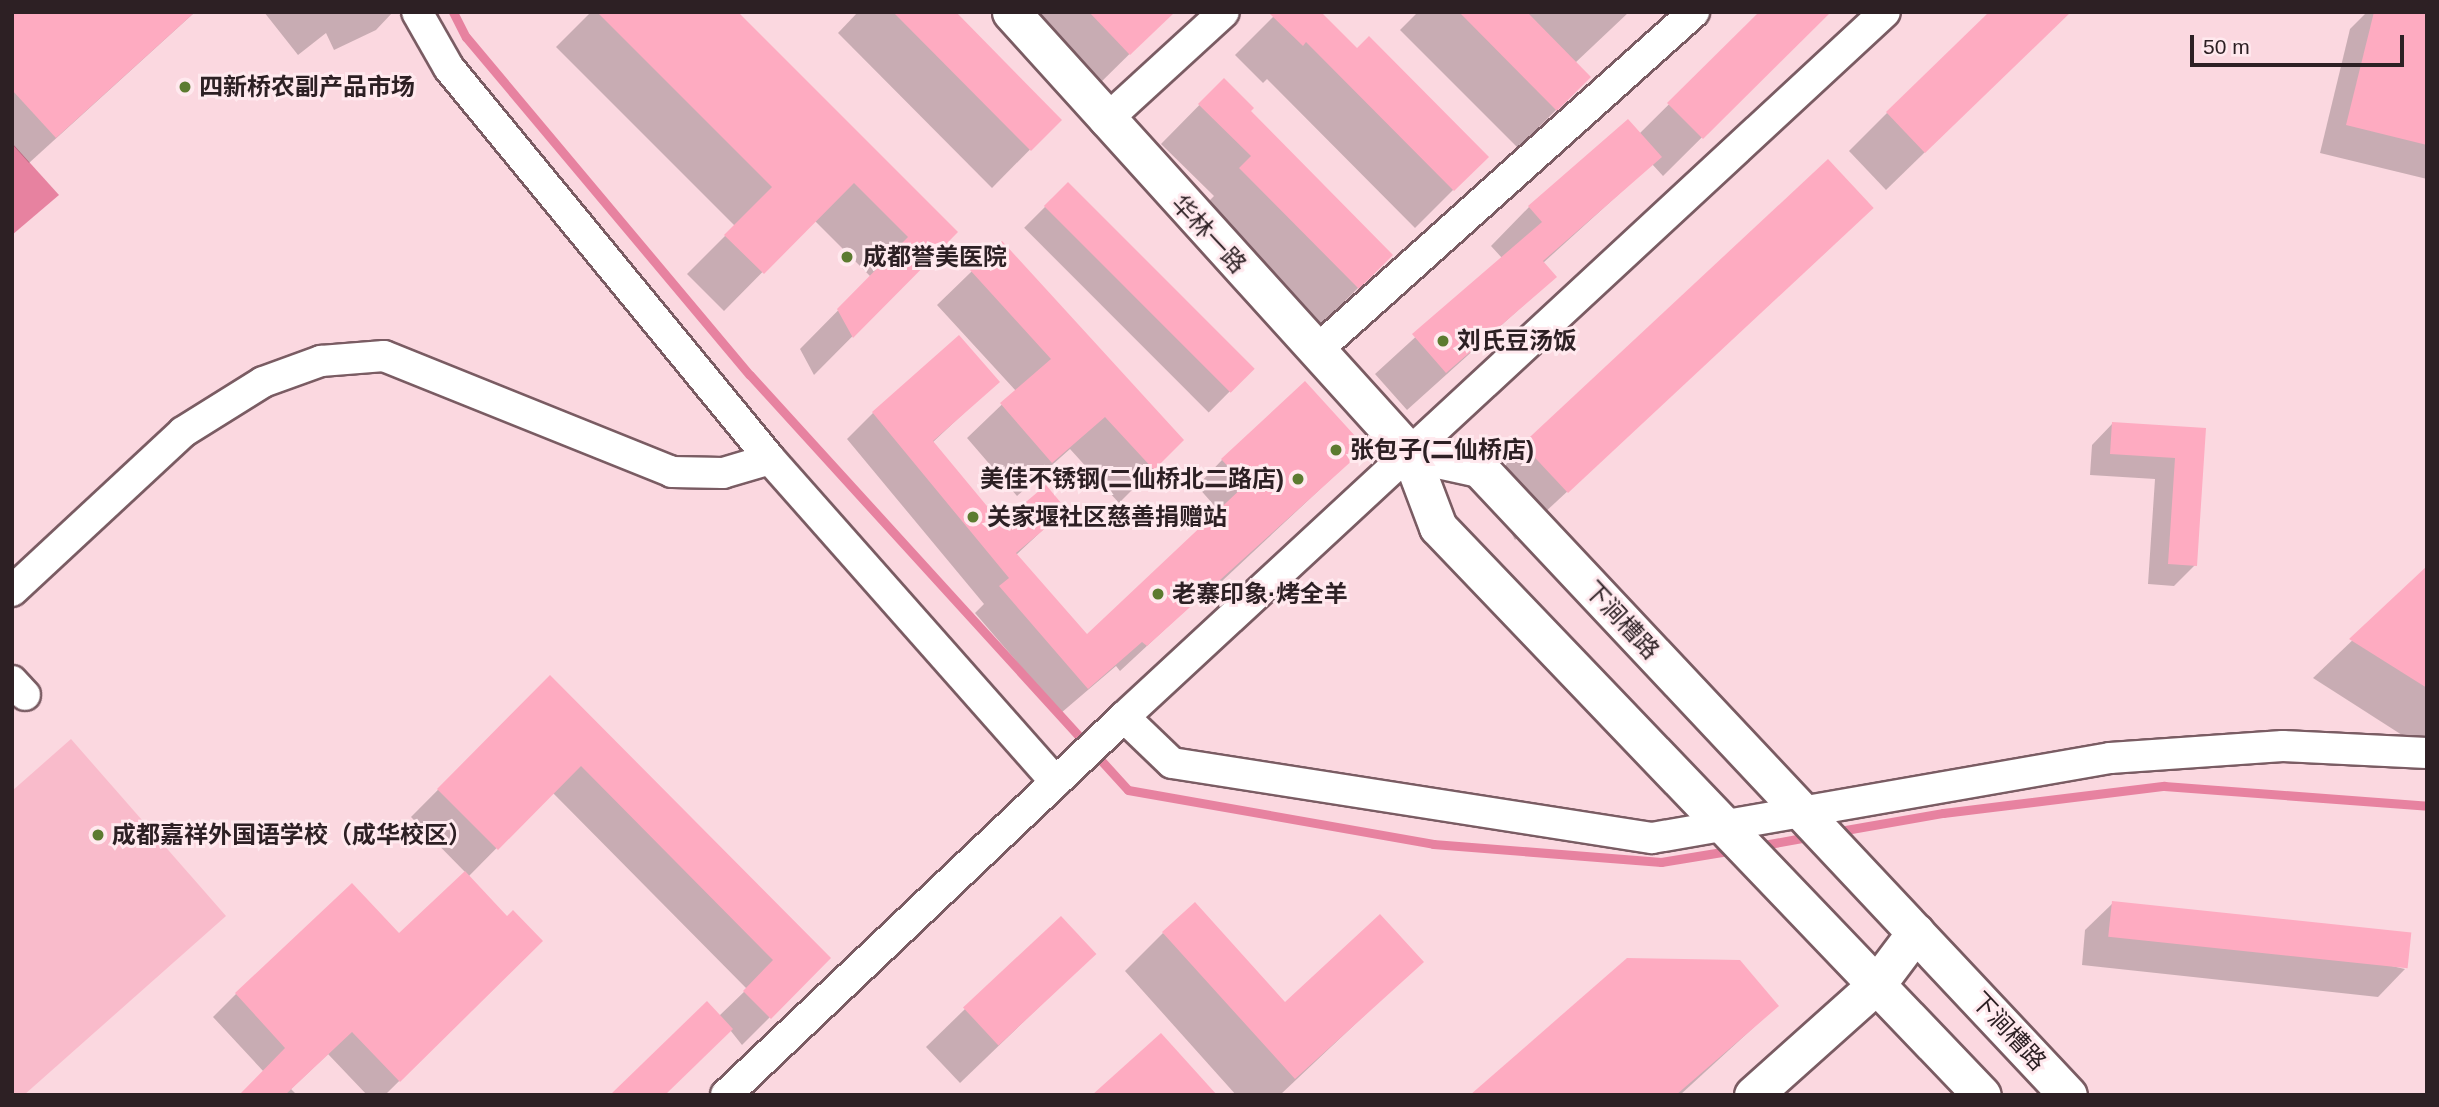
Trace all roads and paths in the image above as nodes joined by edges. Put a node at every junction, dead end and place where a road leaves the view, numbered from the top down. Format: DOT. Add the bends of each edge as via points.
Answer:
graph roads {
  1 [pos="417,12"];
  2 [pos="1011,12"];
  3 [pos="1224,12"];
  4 [pos="1694,12"];
  5 [pos="1885,12"];
  6 [pos="1105,121"];
  7 [pos="1316,351"];
  8 [pos="1410,453"];
  9 [pos="770,458"];
  10 [pos="12,591"];
  11 [pos="1119,722"];
  12 [pos="2427,753"];
  13 [pos="1062,776"];
  14 [pos="1816,827"];
  15 [pos="1738,841"];
  16 [pos="1916,932"];
  17 [pos="1876,985"];
  18 [pos="726,1095"];
  19 [pos="1753,1095"];
  20 [pos="1982,1095"];
  21 [pos="2068,1095"];
  1 -- 9 [label="street" via="449,68"];
  2 -- 6 [label="street, 华林一路"];
  3 -- 6 [label="street"];
  4 -- 7 [label="street"];
  5 -- 8 [label="street"];
  6 -- 7 [label="street, 华林一路"];
  7 -- 8 [label="street, 华林一路"];
  8 -- 11 [label="street"];
  8 -- 14 [label="street, 下涧槽路" via="1479,468"];
  8 -- 15 [label="street" via="1438,527"];
  9 -- 10 [label="street" via="723,473 672,472 384,356 321,361 263,382 183,432"];
  9 -- 13 [label="street"];
  11 -- 13 [label="street"];
  11 -- 15 [label="street" via="1172,763 1653,838"];
  12 -- 14 [label="street" via="2283,746 2110,758"];
  13 -- 18 [label="street"];
  14 -- 15 [label="street"];
  14 -- 16 [label="street, 下涧槽路"];
  15 -- 17 [label="street"];
  16 -- 17 [label="street"];
  16 -- 21 [label="street, 下涧槽路"];
  17 -- 19 [label="street"];
  17 -- 20 [label="street"];
}
